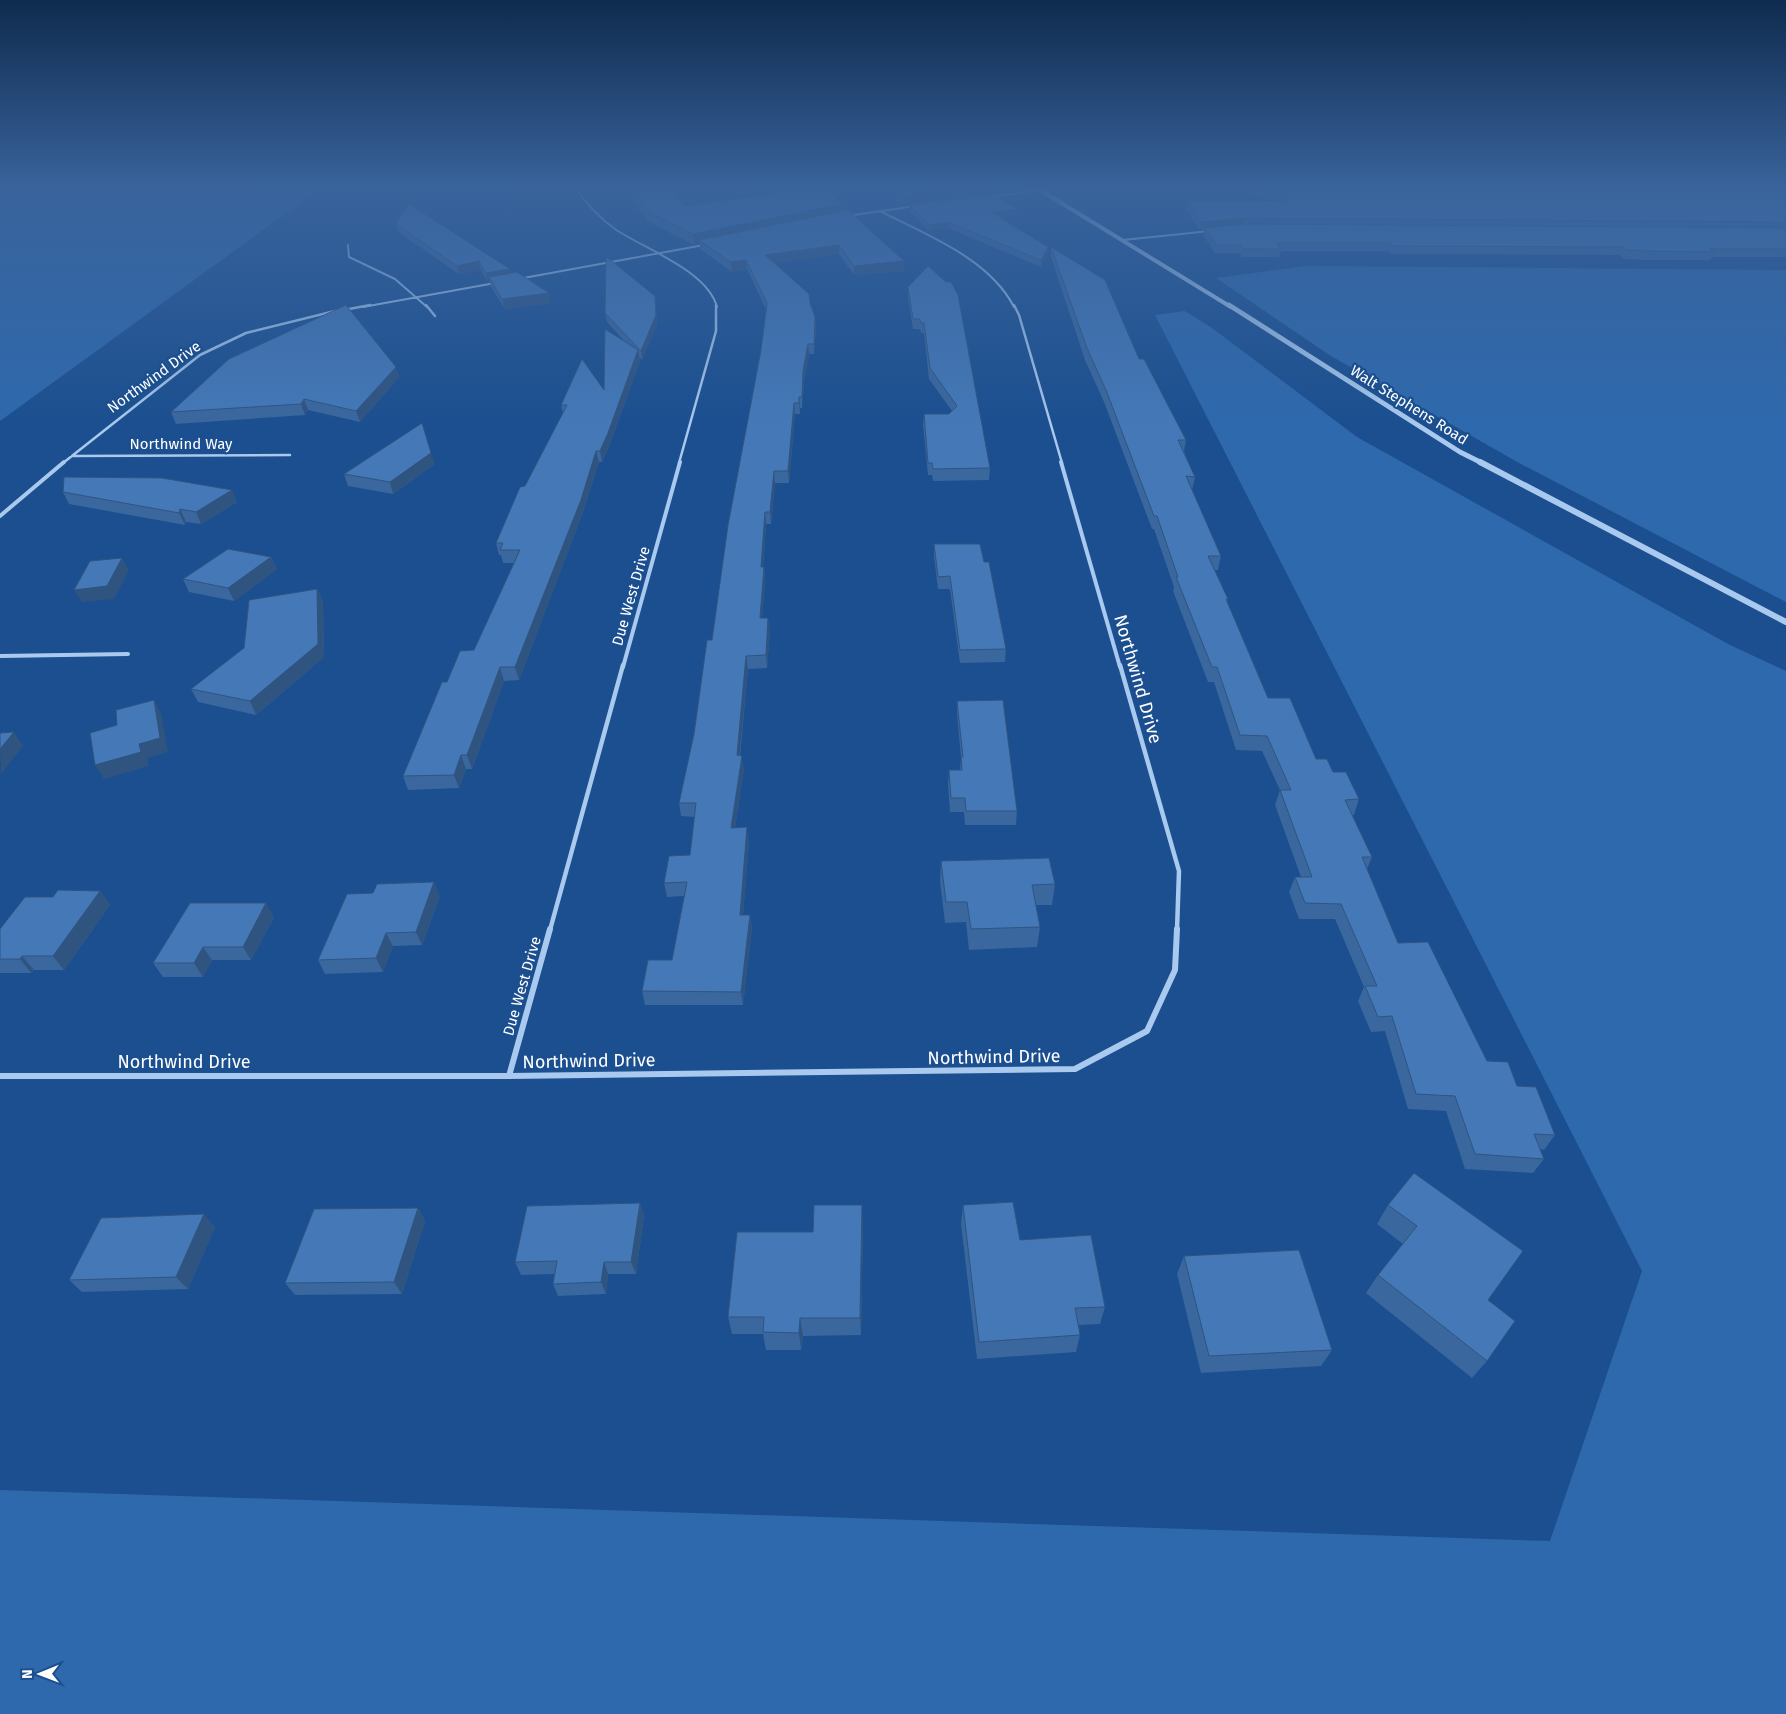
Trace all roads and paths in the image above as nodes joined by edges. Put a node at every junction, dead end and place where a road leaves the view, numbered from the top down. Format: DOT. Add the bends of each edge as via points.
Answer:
graph roads {
  1 [pos="361,265"];
  2 [pos="599,265"];
  3 [pos="677,265"];
  4 [pos="975,265"];
  5 [pos="1163,265"];
  6 [pos="510,280"];
  7 [pos="501,282"];
  8 [pos="418,296"];
  9 [pos="435,316"];
  10 [pos="290,455"];
  11 [pos="71,456"];
  12 [pos="0,516"];
  13 [pos="1786,622"];
  14 [pos="128,654"];
  15 [pos="0,656"];
  16 [pos="0,1076"];
  17 [pos="509,1076"];
  1 -- 8 [label="street" via="396,280"];
  2 -- 6 [label="street"];
  3 -- 17 [label="street, Due West Drive" via="711,293 718,312 716,330"];
  4 -- 17 [label="street, Northwind Drive" via="1004,290 1019,315 1180,871 1175,970 1147,1031 1075,1069"];
  5 -- 13 [label="street, Walt Stephens Road" via="1460,452"];
  7 -- 8 [label="street, Northwind Drive"];
  8 -- 9 [label="street"];
  8 -- 11 [label="street, Northwind Drive" via="294,320 246,333 200,355"];
  10 -- 11 [label="street, Northwind Way"];
  11 -- 12 [label="street, Northwind Drive"];
  14 -- 15 [label="street"];
  16 -- 17 [label="street, Northwind Drive"];
}
